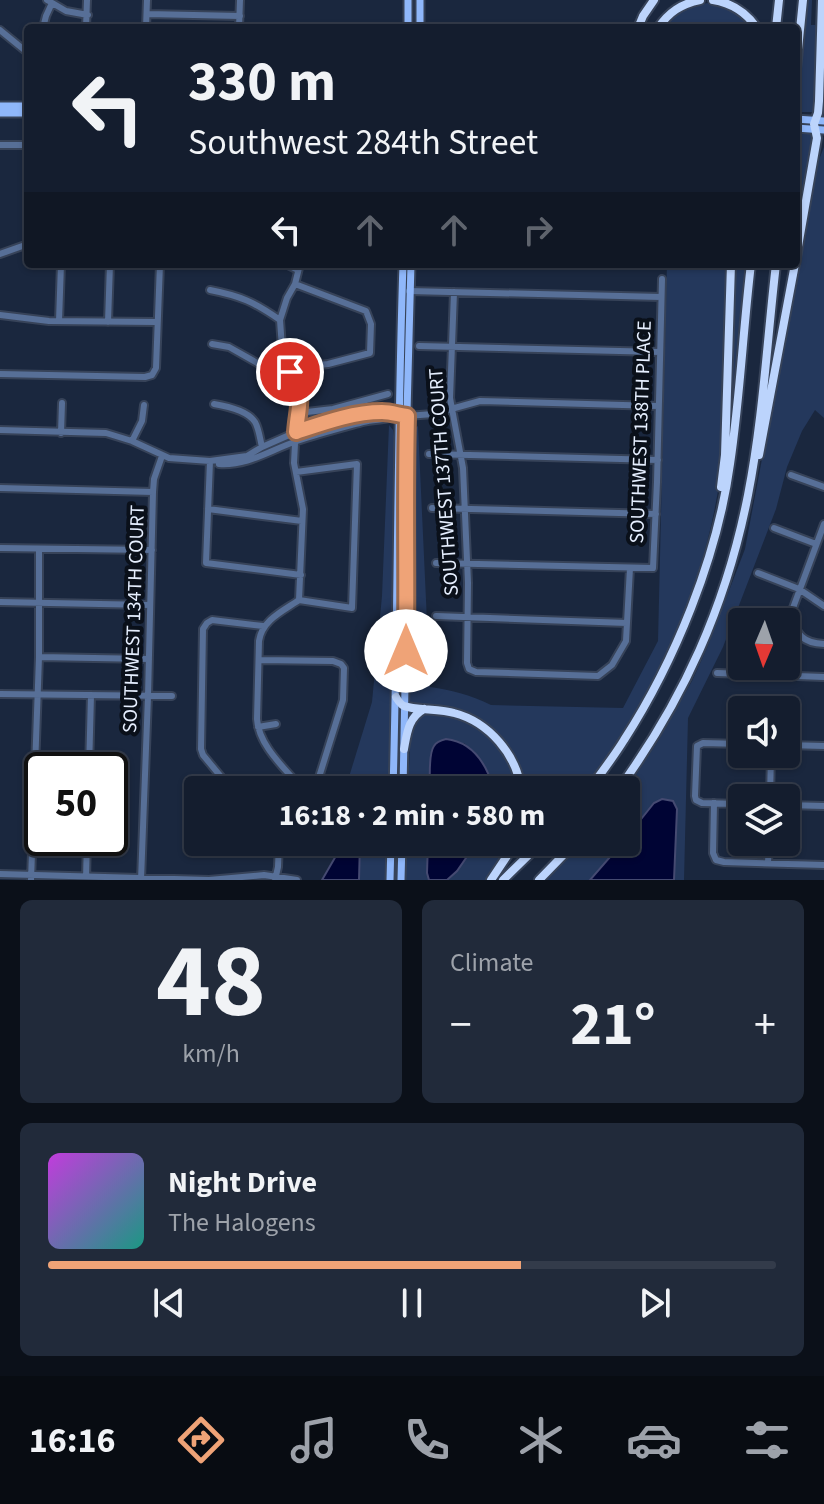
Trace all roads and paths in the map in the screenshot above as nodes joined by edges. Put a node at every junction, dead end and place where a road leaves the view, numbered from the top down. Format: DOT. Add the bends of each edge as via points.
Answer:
graph roads {
  1 [pos="87,0"];
  2 [pos="147,0"];
  3 [pos="240,0"];
  4 [pos="408,0"];
  5 [pos="420,0"];
  6 [pos="654,0"];
  7 [pos="700,0"];
  8 [pos="713,0"];
  9 [pos="779,0"];
  10 [pos="803,0"];
  11 [pos="822,0"];
  12 [pos="50,2"];
  13 [pos="147,14"];
  14 [pos="88,15"];
  15 [pos="240,16"];
  16 [pos="44,24"];
  17 [pos="87,24"];
  18 [pos="146,24"];
  19 [pos="239,24"];
  20 [pos="408,24"];
  21 [pos="420,24"];
  22 [pos="640,24"];
  23 [pos="661,24"];
  24 [pos="753,24"];
  25 [pos="776,24"];
  26 [pos="0,30"];
  27 [pos="800,30"];
  28 [pos="24,49"];
  29 [pos="819,95"];
  30 [pos="824,105"];
  31 [pos="0,106"];
  32 [pos="24,110"];
  33 [pos="24,110"];
  34 [pos="0,113"];
  35 [pos="819,125"];
  36 [pos="824,143"];
  37 [pos="0,145"];
  38 [pos="24,145"];
  39 [pos="815,157"];
  40 [pos="800,239"];
  41 [pos="24,245"];
  42 [pos="0,254"];
  43 [pos="61,268"];
  44 [pos="110,268"];
  45 [pos="160,268"];
  46 [pos="299,268"];
  47 [pos="403,268"];
  48 [pos="410,268"];
  49 [pos="731,268"];
  50 [pos="751,268"];
  51 [pos="776,268"];
  52 [pos="795,268"];
  53 [pos="662,279"];
  54 [pos="295,284"];
  55 [pos="210,290"];
  56 [pos="406,291"];
  57 [pos="454,292"];
  58 [pos="661,297"];
  59 [pos="0,315"];
  60 [pos="280,320"];
  61 [pos="59,321"];
  62 [pos="108,322"];
  63 [pos="157,322"];
  64 [pos="212,344"];
  65 [pos="419,346"];
  66 [pos="453,347"];
  67 [pos="660,352"];
  68 [pos="290,372"];
  69 [pos="0,374"];
  70 [pos="388,394"];
  71 [pos="62,403"];
  72 [pos="214,404"];
  73 [pos="144,405"];
  74 [pos="658,406"];
  75 [pos="452,410"];
  76 [pos="298,413"];
  77 [pos="403,415"];
  78 [pos="0,430"];
  79 [pos="296,432"];
  80 [pos="61,433"];
  81 [pos="132,441"];
  82 [pos="295,442"];
  83 [pos="264,450"];
  84 [pos="429,454"];
  85 [pos="462,455"];
  86 [pos="162,456"];
  87 [pos="658,460"];
  88 [pos="210,461"];
  89 [pos="753,470"];
  90 [pos="296,472"];
  91 [pos="791,475"];
  92 [pos="824,487"];
  93 [pos="0,488"];
  94 [pos="153,492"];
  95 [pos="432,508"];
  96 [pos="208,509"];
  97 [pos="464,510"];
  98 [pos="656,514"];
  99 [pos="302,521"];
  100 [pos="824,524"];
  101 [pos="717,526"];
  102 [pos="774,528"];
  103 [pos="816,544"];
  104 [pos="0,548"];
  105 [pos="39,549"];
  106 [pos="152,550"];
  107 [pos="436,563"];
  108 [pos="467,564"];
  109 [pos="630,568"];
  110 [pos="758,573"];
  111 [pos="301,575"];
  112 [pos="799,589"];
  113 [pos="299,600"];
  114 [pos="0,602"];
  115 [pos="39,603"];
  116 [pos="150,605"];
  117 [pos="824,606"];
  118 [pos="793,608"];
  119 [pos="436,616"];
  120 [pos="467,618"];
  121 [pos="627,623"];
  122 [pos="263,626"];
  123 [pos="800,636"];
  124 [pos="824,644"];
  125 [pos="39,657"];
  126 [pos="149,659"];
  127 [pos="259,660"];
  128 [pos="717,673"];
  129 [pos="728,674"];
  130 [pos="800,676"];
  131 [pos="824,677"];
  132 [pos="0,694"];
  133 [pos="37,695"];
  134 [pos="91,695"];
  135 [pos="148,696"];
  136 [pos="172,696"];
  137 [pos="396,697"];
  138 [pos="405,706"];
  139 [pos="425,708"];
  140 [pos="276,724"];
  141 [pos="258,727"];
  142 [pos="728,744"];
  143 [pos="800,745"];
  144 [pos="824,746"];
  145 [pos="404,749"];
  146 [pos="89,752"];
  147 [pos="221,776"];
  148 [pos="292,776"];
  149 [pos="319,776"];
  150 [pos="393,776"];
  151 [pos="403,776"];
  152 [pos="518,776"];
  153 [pos="599,776"];
  154 [pos="628,776"];
  155 [pos="714,803"];
  156 [pos="728,804"];
  157 [pos="800,805"];
  158 [pos="824,806"];
  159 [pos="87,856"];
  160 [pos="278,856"];
  161 [pos="391,856"];
  162 [pos="402,856"];
  163 [pos="507,856"];
  164 [pos="528,856"];
  165 [pos="562,856"];
  166 [pos="768,856"];
  167 [pos="768,863"];
  168 [pos="824,865"];
  169 [pos="0,874"];
  170 [pos="31,877"];
  171 [pos="86,878"];
  172 [pos="276,878"];
  173 [pos="141,879"];
  174 [pos="297,880"];
  175 [pos="390,880"];
  176 [pos="401,880"];
  177 [pos="491,880"];
  178 [pos="503,880"];
  179 [pos="539,880"];
  1 -- 14 [label="street"];
  2 -- 13 [label="street"];
  3 -- 15 [label="street"];
  4 -- 20 [label="main road"];
  5 -- 21 [label="main road"];
  6 -- 22 [label="highway"];
  7 -- 23 [label="highway" via="673,10"];
  8 -- 24 [label="highway" via="738,9"];
  9 -- 25 [label="highway"];
  10 -- 27 [label="highway"];
  11 -- 29 [label="highway"];
  12 -- 14 [label="street"];
  12 -- 16 [label="street"];
  13 -- 15 [label="street"];
  13 -- 18 [label="street"];
  14 -- 17 [label="street"];
  15 -- 19 [label="street"];
  26 -- 28 [label="street"];
  29 -- 30 [label="highway"];
  29 -- 35 [label="highway"];
  31 -- 32 [label="main road"];
  33 -- 34 [label="main road"];
  35 -- 39 [label="highway"];
  36 -- 39 [label="highway"];
  37 -- 38 [label="street"];
  39 -- 40 [label="highway"];
  41 -- 42 [label="street"];
  43 -- 61 [label="street"];
  44 -- 62 [label="street"];
  45 -- 63 [label="street"];
  46 -- 54 [label="street"];
  47 -- 56 [label="main road"];
  48 -- 56 [label="main road"];
  49 -- 101 [label="highway" via="725,455"];
  50 -- 101 [label="highway" via="730,466"];
  51 -- 89 [label="highway"];
  52 -- 89 [label="highway" via="761,452"];
  53 -- 58 [label="street, SOUTHWEST 138TH PLACE"];
  54 -- 60 [label="street"];
  54 -- 68 [label="street" via="366,311 370,353"];
  55 -- 60 [label="street" via="256,303"];
  56 -- 57 [label="street"];
  56 -- 77 [label="main road"];
  57 -- 58 [label="street"];
  57 -- 66 [label="street, SOUTHWEST 137TH COURT"];
  58 -- 67 [label="street, SOUTHWEST 138TH PLACE"];
  59 -- 61 [label="street"];
  60 -- 68 [label="street"];
  61 -- 62 [label="street"];
  62 -- 63 [label="street"];
  63 -- 69 [label="street" via="156,368 149,376"];
  64 -- 68 [label="street" via="229,347 266,368"];
  65 -- 66 [label="street"];
  66 -- 67 [label="street"];
  66 -- 75 [label="street, SOUTHWEST 137TH COURT"];
  67 -- 74 [label="street, SOUTHWEST 138TH PLACE"];
  68 -- 76 [label="street" via="298,385"];
  70 -- 76 [label="street"];
  71 -- 80 [label="street"];
  72 -- 83 [label="street" via="252,418"];
  73 -- 81 [label="street"];
  74 -- 75 [label="street" via="480,401"];
  74 -- 87 [label="street, SOUTHWEST 138TH PLACE"];
  75 -- 77 [label="street"];
  75 -- 85 [label="street, SOUTHWEST 137TH COURT"];
  76 -- 79 [label="street"];
  77 -- 79 [label="street" via="362,414"];
  77 -- 82 [label="street"];
  77 -- 137 [label="main road"];
  77 -- 138 [label="main road"];
  78 -- 80 [label="street"];
  79 -- 82 [label="street"];
  79 -- 83 [label="street"];
  80 -- 81 [label="street" via="106,433"];
  81 -- 86 [label="street"];
  82 -- 83 [label="street"];
  82 -- 90 [label="street"];
  83 -- 88 [label="street" via="231,464"];
  84 -- 85 [label="street"];
  85 -- 87 [label="street"];
  85 -- 97 [label="street, SOUTHWEST 137TH COURT"];
  86 -- 88 [label="street"];
  86 -- 94 [label="street, SOUTHWEST 134TH COURT"];
  87 -- 98 [label="street, SOUTHWEST 138TH PLACE"];
  88 -- 96 [label="street"];
  89 -- 154 [label="highway" via="739,537 704,642 681,691"];
  90 -- 99 [label="street"];
  90 -- 113 [label="street" via="357,464 352,608"];
  91 -- 92 [label="street"];
  93 -- 94 [label="street"];
  94 -- 106 [label="street, SOUTHWEST 134TH COURT"];
  95 -- 97 [label="street"];
  96 -- 99 [label="street"];
  96 -- 111 [label="street" via="206,563"];
  97 -- 98 [label="street"];
  97 -- 108 [label="street, SOUTHWEST 137TH COURT"];
  98 -- 109 [label="street, SOUTHWEST 138TH PLACE" via="653,568"];
  99 -- 111 [label="street"];
  100 -- 103 [label="street"];
  101 -- 153 [label="highway" via="679,638 656,687"];
  102 -- 103 [label="street"];
  103 -- 112 [label="street"];
  104 -- 105 [label="street"];
  105 -- 106 [label="street"];
  105 -- 115 [label="street"];
  106 -- 116 [label="street, SOUTHWEST 134TH COURT"];
  107 -- 108 [label="street"];
  108 -- 109 [label="street"];
  108 -- 120 [label="street, SOUTHWEST 137TH COURT"];
  109 -- 121 [label="street"];
  110 -- 112 [label="street"];
  111 -- 113 [label="street"];
  112 -- 117 [label="street"];
  112 -- 118 [label="street"];
  113 -- 122 [label="street"];
  114 -- 115 [label="street"];
  115 -- 116 [label="street"];
  115 -- 125 [label="street"];
  116 -- 126 [label="street, SOUTHWEST 134TH COURT"];
  119 -- 120 [label="street"];
  120 -- 121 [label="street"];
  120 -- 121 [label="street, SOUTHWEST 137TH COURT" via="469,669 598,676 612,665 626,641"];
  122 -- 127 [label="street"];
  122 -- 147 [label="street" via="220,620 203,629 201,751"];
  123 -- 124 [label="street"];
  125 -- 126 [label="street"];
  125 -- 133 [label="street"];
  126 -- 135 [label="street, SOUTHWEST 134TH COURT"];
  127 -- 141 [label="street"];
  127 -- 149 [label="street" via="333,661 343,666 344,697"];
  128 -- 129 [label="street"];
  130 -- 131 [label="street"];
  132 -- 133 [label="street"];
  133 -- 134 [label="street"];
  133 -- 170 [label="street"];
  134 -- 135 [label="street"];
  134 -- 146 [label="street"];
  135 -- 136 [label="street"];
  135 -- 173 [label="street, SOUTHWEST 134TH COURT"];
  137 -- 138 [label="highway"];
  137 -- 150 [label="main road"];
  138 -- 139 [label="highway"];
  138 -- 145 [label="main road"];
  139 -- 145 [label="highway" via="413,717"];
  139 -- 152 [label="highway" via="471,719 495,737"];
  140 -- 141 [label="street"];
  141 -- 148 [label="street"];
  142 -- 155 [label="street" via="697,746 696,800"];
  143 -- 144 [label="street"];
  145 -- 151 [label="main road"];
  155 -- 156 [label="street"];
  155 -- 167 [label="street" via="716,860"];
  157 -- 158 [label="street"];
  159 -- 171 [label="street"];
  160 -- 172 [label="street"];
  161 -- 175 [label="main road"];
  162 -- 176 [label="main road"];
  163 -- 177 [label="highway"];
  164 -- 178 [label="highway"];
  165 -- 179 [label="highway"];
  166 -- 167 [label="street"];
  167 -- 168 [label="street"];
  169 -- 170 [label="street"];
  170 -- 171 [label="street"];
  171 -- 173 [label="street"];
  172 -- 173 [label="street"];
  172 -- 174 [label="street"];
}
